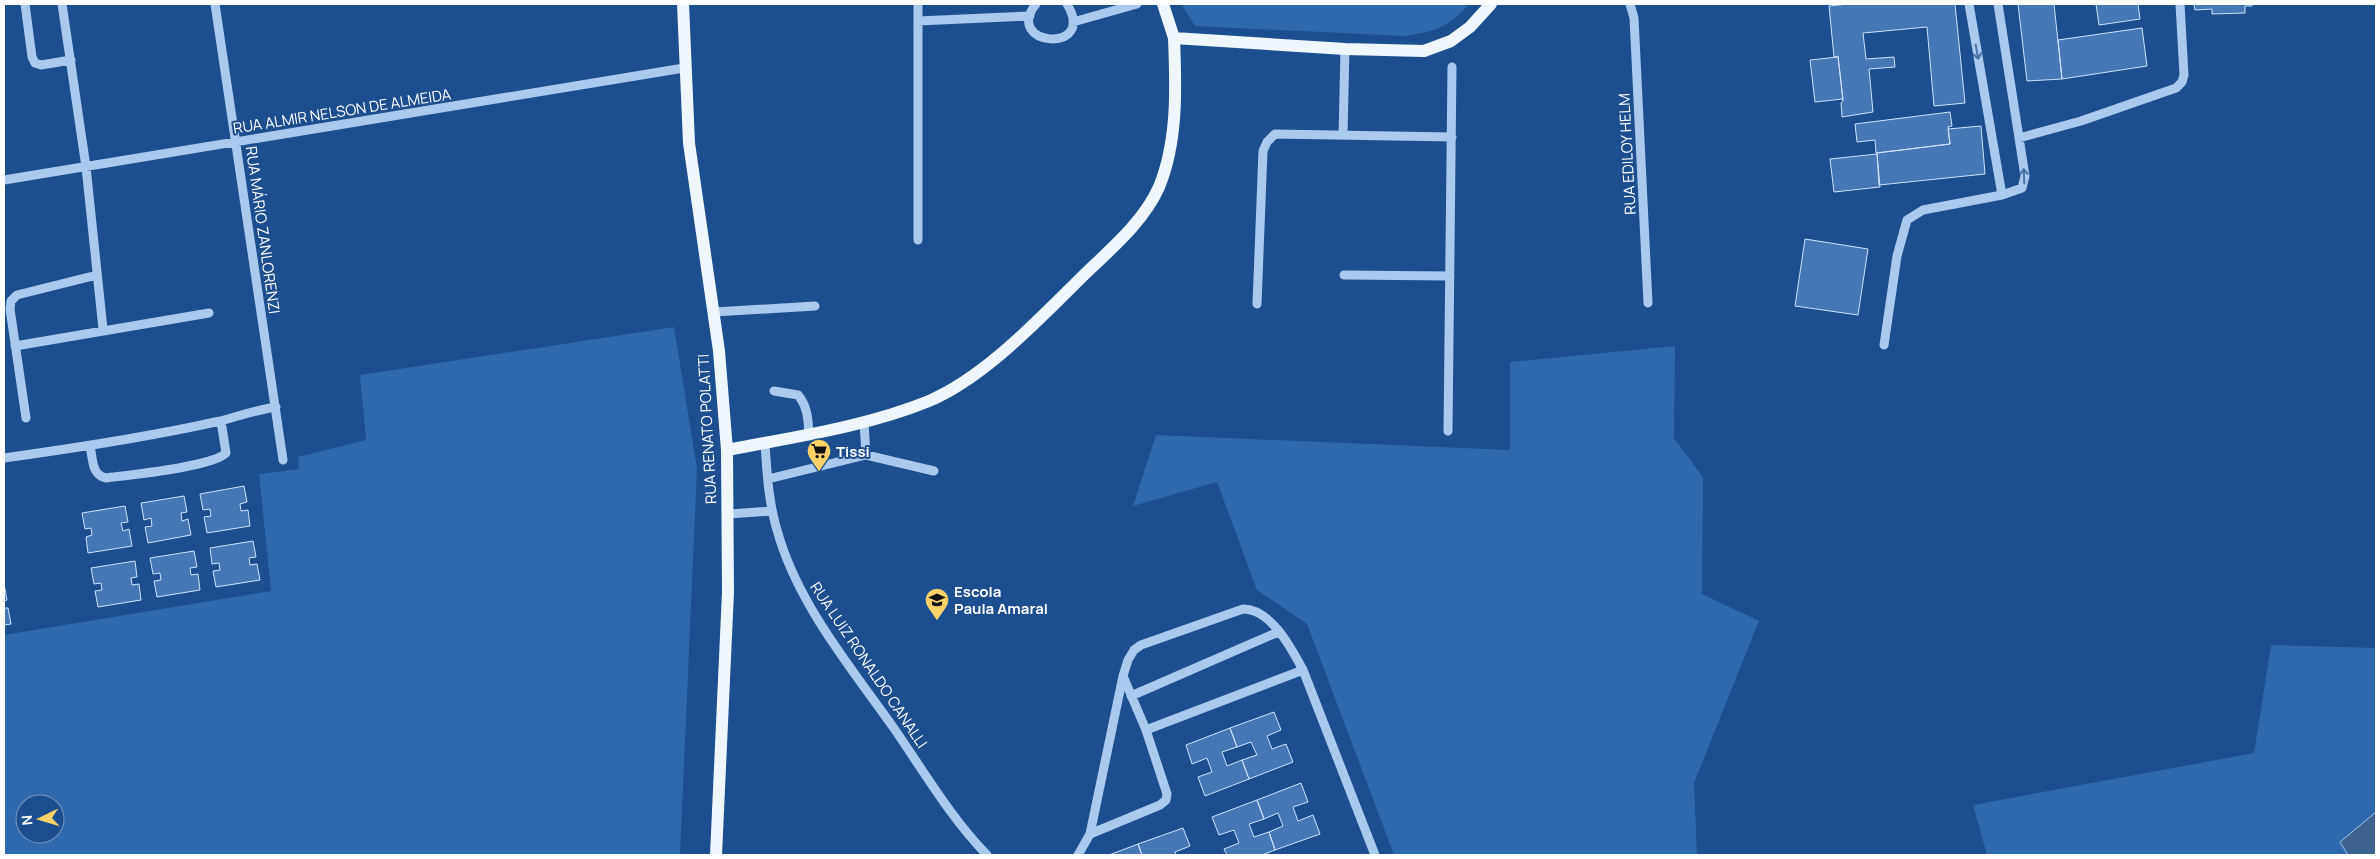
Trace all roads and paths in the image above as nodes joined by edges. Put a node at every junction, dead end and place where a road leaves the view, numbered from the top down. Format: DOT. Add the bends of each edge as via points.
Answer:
graph roads {
  1 [pos="26,4"];
  2 [pos="62,4"];
  3 [pos="215,4"];
  4 [pos="683,4"];
  5 [pos="918,4"];
  6 [pos="1036,4"];
  7 [pos="1067,4"];
  8 [pos="1137,4"];
  9 [pos="1164,4"];
  10 [pos="1491,4"];
  11 [pos="1630,4"];
  12 [pos="1969,4"];
  13 [pos="1998,4"];
  14 [pos="2180,4"];
  15 [pos="1030,16"];
  16 [pos="918,21"];
  17 [pos="1073,22"];
  18 [pos="1174,38"];
  19 [pos="1345,49"];
  20 [pos="71,60"];
  21 [pos="1452,67"];
  22 [pos="684,68"];
  23 [pos="1343,135"];
  24 [pos="1452,137"];
  25 [pos="2019,138"];
  26 [pos="236,142"];
  27 [pos="86,167"];
  28 [pos="4,180"];
  29 [pos="2002,195"];
  30 [pos="918,240"];
  31 [pos="97,275"];
  32 [pos="1344,275"];
  33 [pos="1450,276"];
  34 [pos="1648,303"];
  35 [pos="1257,304"];
  36 [pos="815,306"];
  37 [pos="714,312"];
  38 [pos="209,313"];
  39 [pos="103,330"];
  40 [pos="1884,345"];
  41 [pos="15,346"];
  42 [pos="774,391"];
  43 [pos="276,407"];
  44 [pos="26,418"];
  45 [pos="221,421"];
  46 [pos="864,422"];
  47 [pos="1448,431"];
  48 [pos="809,434"];
  49 [pos="765,443"];
  50 [pos="90,446"];
  51 [pos="727,450"];
  52 [pos="866,455"];
  53 [pos="4,458"];
  54 [pos="284,460"];
  55 [pos="934,471"];
  56 [pos="768,478"];
  57 [pos="772,511"];
  58 [pos="729,514"];
  59 [pos="1278,632"];
  60 [pos="1303,670"];
  61 [pos="1123,676"];
  62 [pos="1131,696"];
  63 [pos="1146,730"];
  64 [pos="1090,834"];
  65 [pos="716,855"];
  66 [pos="987,855"];
  67 [pos="1078,855"];
  68 [pos="1375,855"];
  1 -- 20 [label="street" via="32,57 36,63"];
  2 -- 20 [label="street"];
  3 -- 26 [label="street, RUA MÁRIO ZANLORENZI"];
  4 -- 22 [label="main road, RUA RENATO POLATTI"];
  5 -- 16 [label="street"];
  6 -- 15 [label="street"];
  7 -- 17 [label="street"];
  8 -- 17 [label="street"];
  9 -- 18 [label="main road"];
  10 -- 19 [label="main road" via="1470,27 1438,47 1408,52"];
  11 -- 34 [label="street, RUA EDILOY HELM" via="1634,18"];
  12 -- 29 [label="street, one-way"];
  13 -- 25 [label="street"];
  14 -- 25 [label="street" via="2184,75 2176,88"];
  15 -- 16 [label="street"];
  15 -- 17 [label="street" via="1034,32 1048,40 1064,36"];
  16 -- 30 [label="street"];
  18 -- 19 [label="main road"];
  18 -- 46 [label="main road" via="1172,138 1158,188 1133,225 1028,329 960,385 930,400"];
  19 -- 23 [label="street"];
  20 -- 27 [label="street"];
  21 -- 24 [label="street"];
  22 -- 26 [label="street, RUA ALMIR NELSON DE ALMEIDA"];
  22 -- 37 [label="main road, RUA RENATO POLATTI" via="693,177"];
  23 -- 24 [label="street"];
  23 -- 35 [label="street" via="1284,133 1275,134 1267,142 1263,151"];
  24 -- 33 [label="street"];
  29 -- 25 [label="street, one-way" via="2015,192 2025,184"];
  26 -- 27 [label="street, RUA ALMIR NELSON DE ALMEIDA"];
  26 -- 43 [label="street, RUA MÁRIO ZANLORENZI"];
  27 -- 28 [label="street, RUA ALMIR NELSON DE ALMEIDA"];
  27 -- 31 [label="street"];
  29 -- 40 [label="street" via="1923,210 1907,220 1897,256"];
  31 -- 39 [label="street"];
  31 -- 41 [label="street" via="17,295 11,301 10,309"];
  32 -- 33 [label="street"];
  33 -- 47 [label="street"];
  36 -- 37 [label="street"];
  37 -- 51 [label="main road, RUA RENATO POLATTI"];
  38 -- 39 [label="street"];
  39 -- 41 [label="street"];
  41 -- 44 [label="street"];
  42 -- 48 [label="street" via="798,395 807,412"];
  43 -- 45 [label="street"];
  43 -- 54 [label="street, RUA MÁRIO ZANLORENZI"];
  45 -- 50 [label="street"];
  45 -- 50 [label="street" via="226,454 194,465 106,478 95,472"];
  46 -- 48 [label="main road"];
  46 -- 52 [label="street"];
  48 -- 49 [label="main road"];
  49 -- 51 [label="main road"];
  49 -- 56 [label="street, RUA LUIZ RONALDO CANALLI"];
  50 -- 53 [label="street"];
  51 -- 58 [label="main road, RUA RENATO POLATTI"];
  52 -- 55 [label="street"];
  52 -- 56 [label="street"];
  56 -- 57 [label="street, RUA LUIZ RONALDO CANALLI"];
  57 -- 58 [label="street"];
  57 -- 66 [label="street, RUA LUIZ RONALDO CANALLI" via="780,541 813,610 956,819"];
  58 -- 65 [label="main road, RUA RENATO POLATTI" via="726,660"];
  59 -- 60 [label="street"];
  59 -- 61 [label="street" via="1260,612 1243,609 1141,645 1128,660"];
  59 -- 62 [label="street"];
  60 -- 63 [label="street"];
  60 -- 68 [label="street"];
  61 -- 62 [label="street"];
  61 -- 64 [label="street"];
  62 -- 63 [label="street"];
  63 -- 64 [label="street" via="1167,794 1166,800"];
  64 -- 67 [label="street"];
}
